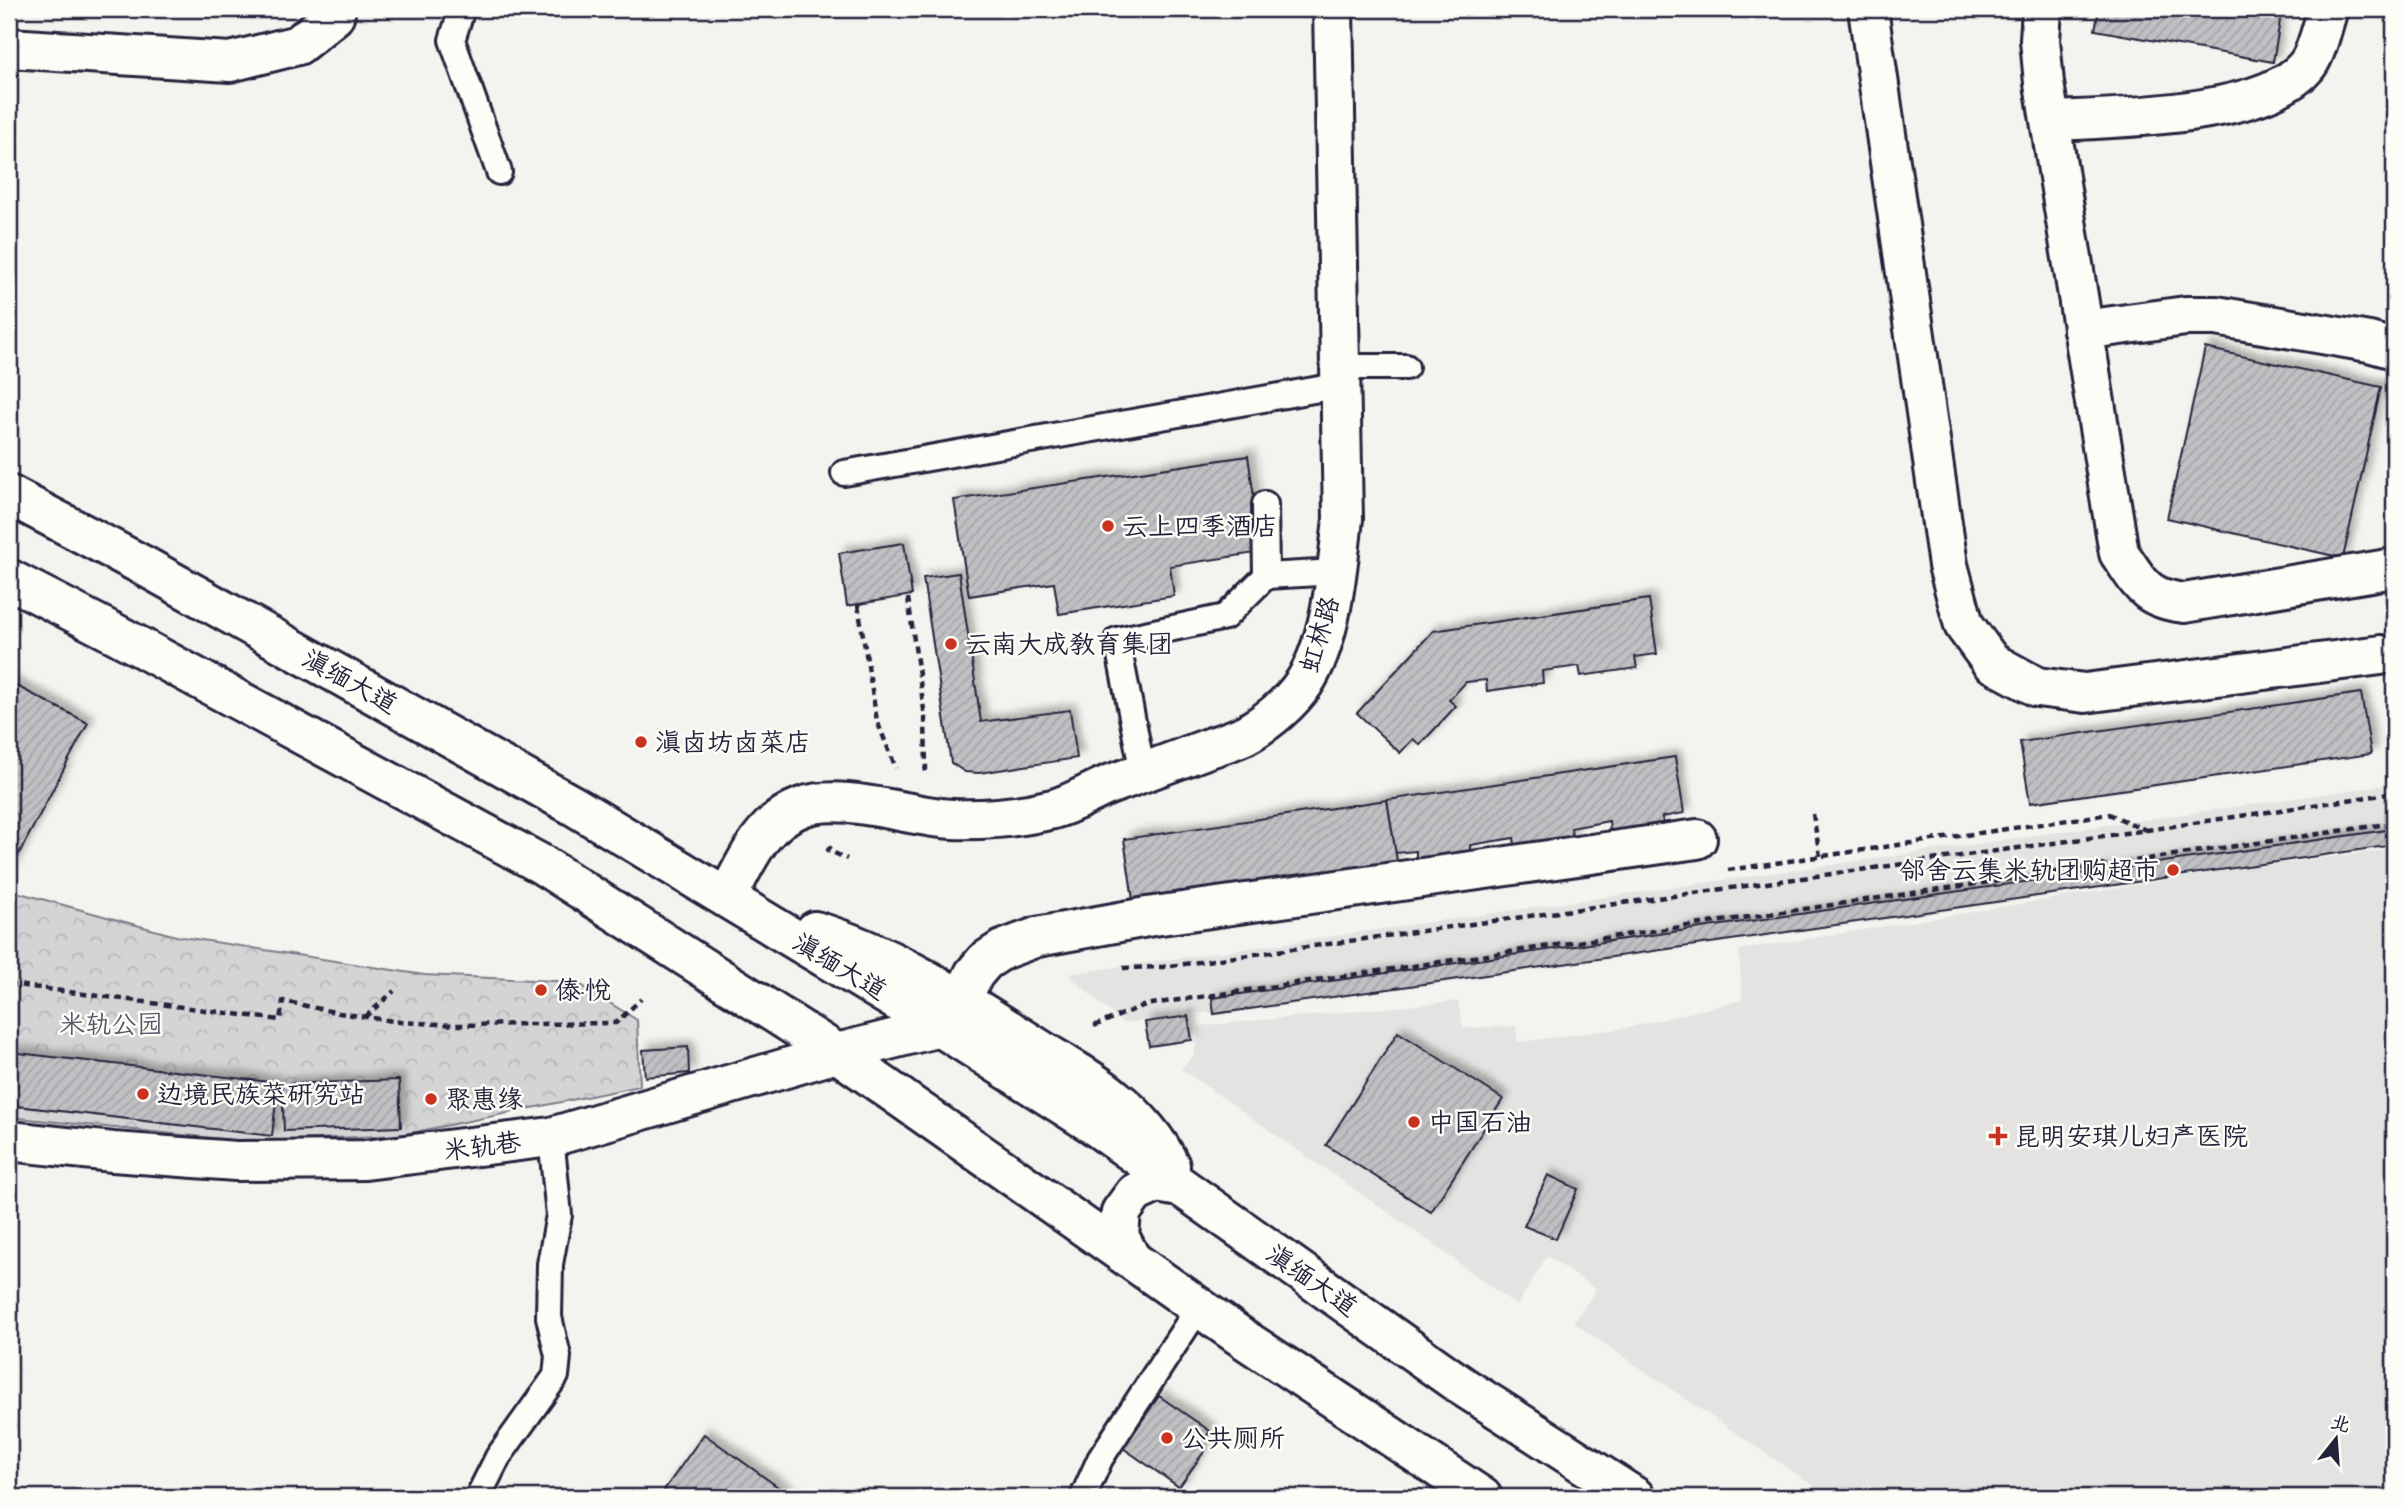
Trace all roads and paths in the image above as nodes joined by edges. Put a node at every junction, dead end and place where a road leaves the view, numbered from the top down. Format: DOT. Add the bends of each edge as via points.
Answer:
graph roads {
  1 [pos="336,9"];
  2 [pos="462,9"];
  3 [pos="1333,9"];
  4 [pos="1868,9"];
  5 [pos="2042,9"];
  6 [pos="2328,9"];
  7 [pos="9,48"];
  8 [pos="2051,121"];
  9 [pos="499,172"];
  10 [pos="2083,330"];
  11 [pos="2394,349"];
  12 [pos="1406,366"];
  13 [pos="1341,376"];
  14 [pos="844,472"];
  15 [pos="9,495"];
  16 [pos="1265,504"];
  17 [pos="2394,568"];
  18 [pos="1336,572"];
  19 [pos="1266,576"];
  20 [pos="9,579"];
  21 [pos="908,598"];
  22 [pos="858,605"];
  23 [pos="2381,655"];
  24 [pos="917,771"];
  25 [pos="1143,773"];
  26 [pos="898,774"];
  27 [pos="2394,793"];
  28 [pos="1813,814"];
  29 [pos="2394,823"];
  30 [pos="2147,830"];
  31 [pos="1697,839"];
  32 [pos="832,844"];
  33 [pos="1820,856"];
  34 [pos="847,859"];
  35 [pos="1717,872"];
  36 [pos="739,905"];
  37 [pos="1110,968"];
  38 [pos="9,984"];
  39 [pos="394,991"];
  40 [pos="641,999"];
  41 [pos="951,1013"];
  42 [pos="365,1017"];
  43 [pos="1094,1026"];
  44 [pos="836,1053"];
  45 [pos="551,1137"];
  46 [pos="9,1141"];
  47 [pos="1180,1187"];
  48 [pos="1130,1257"];
  49 [pos="1199,1307"];
  50 [pos="478,1497"];
  51 [pos="1083,1497"];
  52 [pos="1482,1497"];
  53 [pos="1635,1497"];
  1 -- 7 [label="street" via="334,16 298,45 230,62"];
  2 -- 9 [label="lane" via="452,40"];
  3 -- 13 [label="street, 虹林路"];
  4 -- 23 [label="street" via="1948,565 1965,625 1991,662 2037,687 2085,693"];
  5 -- 8 [label="street" via="2040,40"];
  6 -- 8 [label="street" via="2309,63 2292,80 2269,92 2157,116"];
  8 -- 10 [label="street"];
  10 -- 11 [label="street" via="2216,316"];
  10 -- 17 [label="street" via="2119,553 2145,588 2162,600 2185,603"];
  12 -- 13 [label="lane"];
  13 -- 14 [label="lane"];
  13 -- 18 [label="street, 虹林路" via="1343,519"];
  15 -- 36 [label="street, 滇缅大道" via="574,806"];
  16 -- 19 [label="lane"];
  18 -- 19 [label="lane"];
  18 -- 25 [label="street, 虹林路" via="1321,643 1305,681 1289,702 1249,733"];
  19 -- 25 [label="lane" via="1225,617 1117,640"];
  20 -- 44 [label="street" via="541,864"];
  21 -- 24 [label="path" via="925,717 926,769"];
  22 -- 26 [label="path" via="877,720"];
  25 -- 36 [label="street, 虹林路" via="1055,808 1001,818 920,816 861,804 803,806 772,824 759,838"];
  27 -- 30 [label="path"];
  28 -- 33 [label="path"];
  29 -- 43 [label="path" via="1145,1004"];
  30 -- 33 [label="path" via="2109,814"];
  30 -- 37 [label="path" via="1176,965"];
  31 -- 41 [label="street" via="1147,917 1037,937 985,961"];
  32 -- 34 [label="path" via="828,850"];
  33 -- 35 [label="path"];
  36 -- 41 [label="street, 滇缅大道"];
  38 -- 42 [label="path" via="280,1020 283,1001"];
  39 -- 42 [label="path"];
  40 -- 42 [label="path" via="616,1023 456,1025"];
  41 -- 44 [label="street, 米轨巷"];
  41 -- 47 [label="street, 滇缅大道"];
  44 -- 45 [label="street, 米轨巷"];
  44 -- 48 [label="street"];
  45 -- 46 [label="street, 米轨巷" via="365,1160 236,1161"];
  45 -- 50 [label="lane" via="559,1215 550,1264 549,1317 558,1356 556,1376 498,1457"];
  47 -- 48 [label="street" via="1157,1183 1135,1193 1121,1212 1119,1236"];
  47 -- 53 [label="street, 滇缅大道" via="1462,1386"];
  48 -- 49 [label="street"];
  49 -- 51 [label="lane" via="1100,1458"];
  49 -- 52 [label="street"];
}
